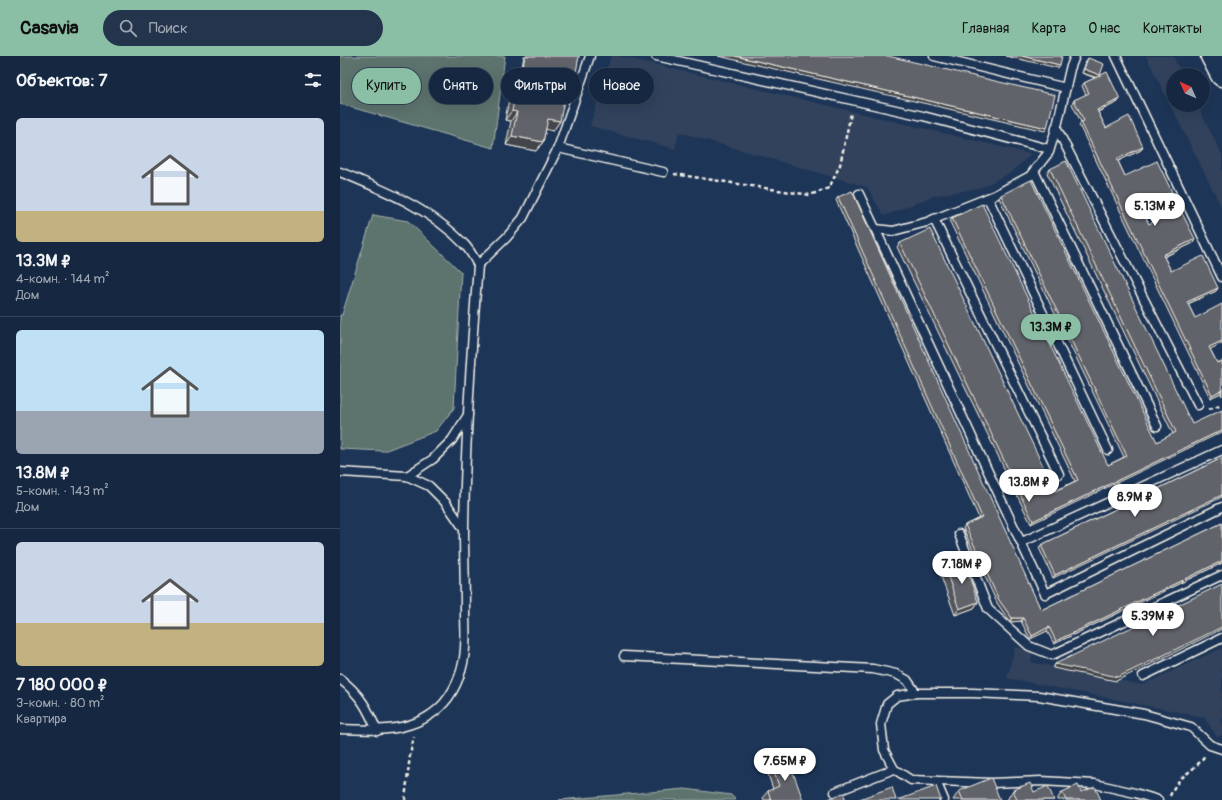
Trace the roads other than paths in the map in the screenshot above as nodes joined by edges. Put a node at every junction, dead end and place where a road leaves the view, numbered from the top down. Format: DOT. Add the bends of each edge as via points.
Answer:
graph roads {
  1 [pos="590,56"];
  2 [pos="656,56"];
  3 [pos="934,56"];
  4 [pos="1075,56"];
  5 [pos="1116,56"];
  6 [pos="1212,56"];
  7 [pos="1222,75"];
  8 [pos="1066,88"];
  9 [pos="1056,127"];
  10 [pos="558,148"];
  11 [pos="1050,149"];
  12 [pos="1034,170"];
  13 [pos="340,172"];
  14 [pos="663,172"];
  15 [pos="859,194"];
  16 [pos="988,198"];
  17 [pos="934,219"];
  18 [pos="876,229"];
  19 [pos="478,265"];
  20 [pos="1222,277"];
  21 [pos="1198,405"];
  22 [pos="468,415"];
  23 [pos="1157,426"];
  24 [pos="1108,450"];
  25 [pos="1222,450"];
  26 [pos="340,472"];
  27 [pos="1059,474"];
  28 [pos="407,476"];
  29 [pos="1222,507"];
  30 [pos="464,530"];
  31 [pos="959,534"];
  32 [pos="1022,542"];
  33 [pos="1222,575"];
  34 [pos="1222,638"];
  35 [pos="624,656"];
  36 [pos="1143,676"];
  37 [pos="340,679"];
  38 [pos="916,693"];
  39 [pos="340,729"];
  40 [pos="377,731"];
  41 [pos="1222,749"];
  42 [pos="894,769"];
  43 [pos="936,780"];
  44 [pos="835,792"];
  45 [pos="1143,798"];
  46 [pos="944,800"];
  47 [pos="1158,800"];
  1 -- 10 [label="lane"];
  2 -- 11 [label="lane" via="923,116"];
  3 -- 8 [label="lane"];
  4 -- 8 [label="lane"];
  5 -- 20 [label="lane"];
  6 -- 7 [label="street"];
  8 -- 9 [label="lane"];
  9 -- 11 [label="lane"];
  9 -- 21 [label="lane"];
  10 -- 14 [label="lane"];
  10 -- 19 [label="lane" via="523,218"];
  11 -- 12 [label="lane"];
  12 -- 16 [label="lane" via="1030,176"];
  12 -- 23 [label="lane"];
  13 -- 19 [label="lane" via="418,207 466,246"];
  15 -- 18 [label="lane"];
  16 -- 17 [label="lane"];
  16 -- 24 [label="lane"];
  17 -- 18 [label="lane" via="893,230"];
  17 -- 27 [label="lane"];
  18 -- 32 [label="lane"];
  19 -- 22 [label="lane"];
  22 -- 28 [label="lane" via="452,440 433,459"];
  22 -- 30 [label="lane"];
  25 -- 32 [label="lane"];
  26 -- 28 [label="lane"];
  28 -- 30 [label="lane" via="429,486 446,503"];
  29 -- 32 [label="lane" via="1045,594"];
  30 -- 40 [label="lane" via="465,648 460,678 445,703 429,717 407,726"];
  31 -- 33 [label="lane" via="988,609 1029,646 1052,655"];
  34 -- 36 [label="lane"];
  35 -- 38 [label="lane" via="873,669 896,674 907,680"];
  37 -- 40 [label="lane" via="366,705"];
  38 -- 41 [label="lane" via="1039,696 1144,714 1191,727 1210,745"];
  38 -- 42 [label="lane" via="897,696 887,704 881,724 884,750"];
  39 -- 40 [label="lane"];
  42 -- 43 [label="lane" via="911,780"];
  42 -- 44 [label="lane"];
  43 -- 45 [label="lane" via="992,786 1094,784"];
  43 -- 46 [label="lane"];
  45 -- 47 [label="lane"];
}
